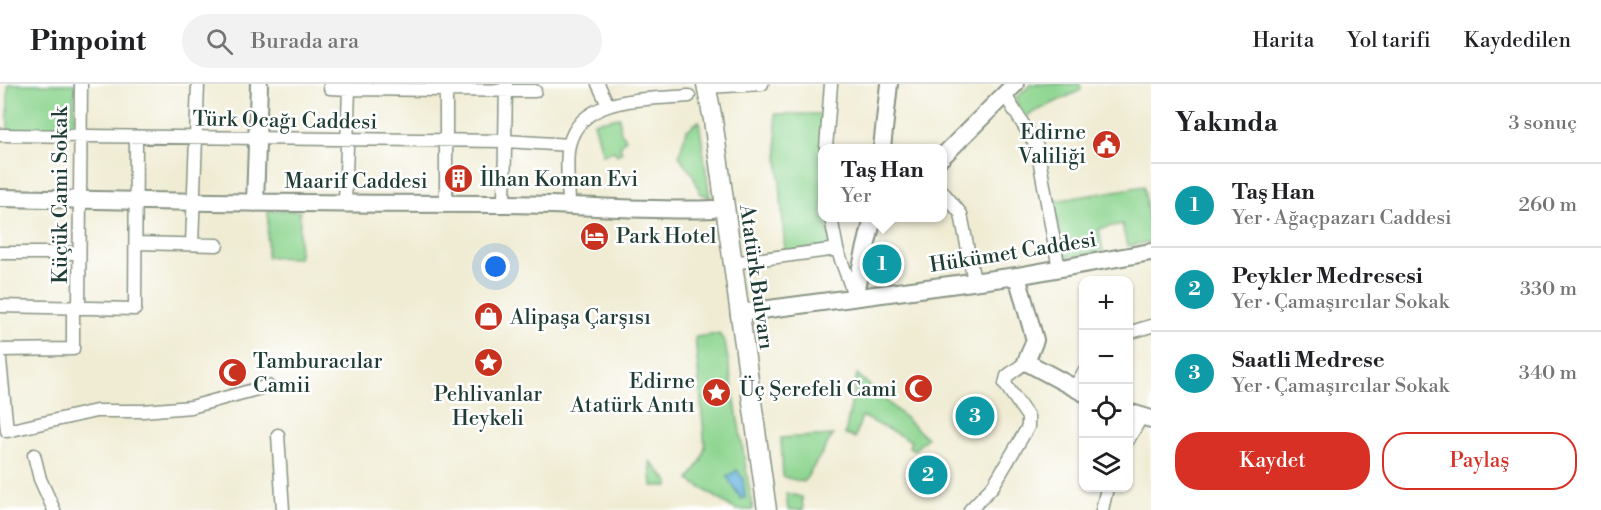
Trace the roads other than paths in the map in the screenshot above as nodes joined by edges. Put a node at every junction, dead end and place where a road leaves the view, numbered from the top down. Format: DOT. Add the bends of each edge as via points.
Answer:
graph roads {
  1 [pos="81,84"];
  2 [pos="198,84"];
  3 [pos="259,84"];
  4 [pos="330,84"];
  5 [pos="598,84"];
  6 [pos="762,84"];
  7 [pos="831,84"];
  8 [pos="890,84"];
  9 [pos="706,86"];
  10 [pos="446,87"];
  11 [pos="506,87"];
  12 [pos="349,89"];
  13 [pos="1010,90"];
  14 [pos="535,91"];
  15 [pos="690,96"];
  16 [pos="608,105"];
  17 [pos="0,135"];
  18 [pos="80,135"];
  19 [pos="136,137"];
  20 [pos="196,139"];
  21 [pos="258,139"];
  22 [pos="347,140"];
  23 [pos="445,141"];
  24 [pos="506,141"];
  25 [pos="569,144"];
  26 [pos="826,144"];
  27 [pos="882,144"];
  28 [pos="947,152"];
  29 [pos="947,197"];
  30 [pos="0,198"];
  31 [pos="79,200"];
  32 [pos="136,201"];
  33 [pos="194,201"];
  34 [pos="345,203"];
  35 [pos="255,204"];
  36 [pos="504,204"];
  37 [pos="446,205"];
  38 [pos="569,205"];
  39 [pos="718,208"];
  40 [pos="832,222"];
  41 [pos="872,222"];
  42 [pos="136,243"];
  43 [pos="192,244"];
  44 [pos="217,244"];
  45 [pos="837,249"];
  46 [pos="79,252"];
  47 [pos="1151,252"];
  48 [pos="0,253"];
  49 [pos="732,263"];
  50 [pos="1059,269"];
  51 [pos="1017,276"];
  52 [pos="974,282"];
  53 [pos="854,296"];
  54 [pos="0,306"];
  55 [pos="76,307"];
  56 [pos="734,314"];
  57 [pos="1151,326"];
  58 [pos="1133,331"];
  59 [pos="0,350"];
  60 [pos="0,360"];
  61 [pos="1026,362"];
  62 [pos="268,386"];
  63 [pos="1079,391"];
  64 [pos="1140,416"];
  65 [pos="278,435"];
  66 [pos="1129,438"];
  67 [pos="33,455"];
  68 [pos="1106,492"];
  69 [pos="54,510"];
  70 [pos="283,510"];
  71 [pos="757,510"];
  72 [pos="767,510"];
  73 [pos="970,510"];
  74 [pos="1102,510"];
  1 -- 18 [label="street, Küçük Cami Sokak"];
  2 -- 20 [label="street"];
  3 -- 21 [label="street"];
  4 -- 12 [label="street" via="330,88"];
  5 -- 16 [label="street"];
  6 -- 9 [label="street"];
  7 -- 26 [label="street"];
  8 -- 27 [label="street"];
  9 -- 39 [label="main road, Atatürk Bulvarı" via="703,108"];
  10 -- 11 [label="street"];
  10 -- 12 [label="street"];
  10 -- 23 [label="street"];
  11 -- 14 [label="street"];
  11 -- 24 [label="street"];
  12 -- 22 [label="street"];
  13 -- 28 [label="street"];
  13 -- 50 [label="street" via="1037,147"];
  15 -- 16 [label="street"];
  16 -- 25 [label="street" via="578,128"];
  17 -- 18 [label="street, Türk Ocağı Caddesi"];
  18 -- 19 [label="street, Türk Ocağı Caddesi"];
  18 -- 31 [label="street, Küçük Cami Sokak"];
  19 -- 20 [label="street, Türk Ocağı Caddesi"];
  19 -- 32 [label="street"];
  20 -- 21 [label="street, Türk Ocağı Caddesi"];
  20 -- 33 [label="street"];
  21 -- 22 [label="street, Türk Ocağı Caddesi"];
  21 -- 35 [label="street"];
  22 -- 23 [label="street, Türk Ocağı Caddesi"];
  22 -- 34 [label="street"];
  23 -- 24 [label="street, Türk Ocağı Caddesi"];
  23 -- 37 [label="street"];
  24 -- 25 [label="street, Türk Ocağı Caddesi"];
  24 -- 36 [label="street"];
  25 -- 38 [label="street"];
  29 -- 52 [label="street" via="961,214"];
  30 -- 31 [label="street, Maarif Caddesi"];
  31 -- 32 [label="street, Maarif Caddesi"];
  31 -- 46 [label="street, Küçük Cami Sokak"];
  32 -- 33 [label="street, Maarif Caddesi"];
  32 -- 42 [label="street"];
  33 -- 35 [label="street, Maarif Caddesi"];
  33 -- 43 [label="street"];
  34 -- 35 [label="street, Maarif Caddesi"];
  34 -- 37 [label="street, Maarif Caddesi"];
  36 -- 37 [label="street, Maarif Caddesi"];
  36 -- 38 [label="street, Maarif Caddesi"];
  38 -- 39 [label="street, Maarif Caddesi" via="680,211"];
  39 -- 49 [label="main road, Atatürk Bulvarı"];
  39 -- 56 [label="main road, Atatürk Bulvarı"];
  40 -- 45 [label="street"];
  41 -- 53 [label="street"];
  42 -- 43 [label="street"];
  42 -- 55 [label="street" via="135,309"];
  43 -- 44 [label="street"];
  45 -- 49 [label="street"];
  45 -- 53 [label="street"];
  46 -- 48 [label="street"];
  46 -- 55 [label="street, Küçük Cami Sokak"];
  47 -- 50 [label="street, Hükümet Caddesi"];
  49 -- 56 [label="main road, Atatürk Bulvarı"];
  50 -- 51 [label="street, Hükümet Caddesi"];
  51 -- 52 [label="street, Hükümet Caddesi"];
  51 -- 61 [label="street" via="1035,340"];
  52 -- 53 [label="street, Hükümet Caddesi"];
  53 -- 56 [label="street, Hükümet Caddesi"];
  54 -- 55 [label="street"];
  55 -- 59 [label="street, Küçük Cami Sokak" via="73,349"];
  56 -- 71 [label="main road, Atatürk Bulvarı"];
  56 -- 72 [label="main road, Atatürk Bulvarı"];
  57 -- 58 [label="street"];
  60 -- 62 [label="street" via="7,431 96,411 191,407"];
  61 -- 63 [label="street"];
  61 -- 73 [label="street" via="1007,376 1005,384 1028,417 1028,428 993,486"];
  64 -- 66 [label="street"];
  65 -- 70 [label="street"];
  67 -- 69 [label="street"];
  68 -- 74 [label="street"];
}
